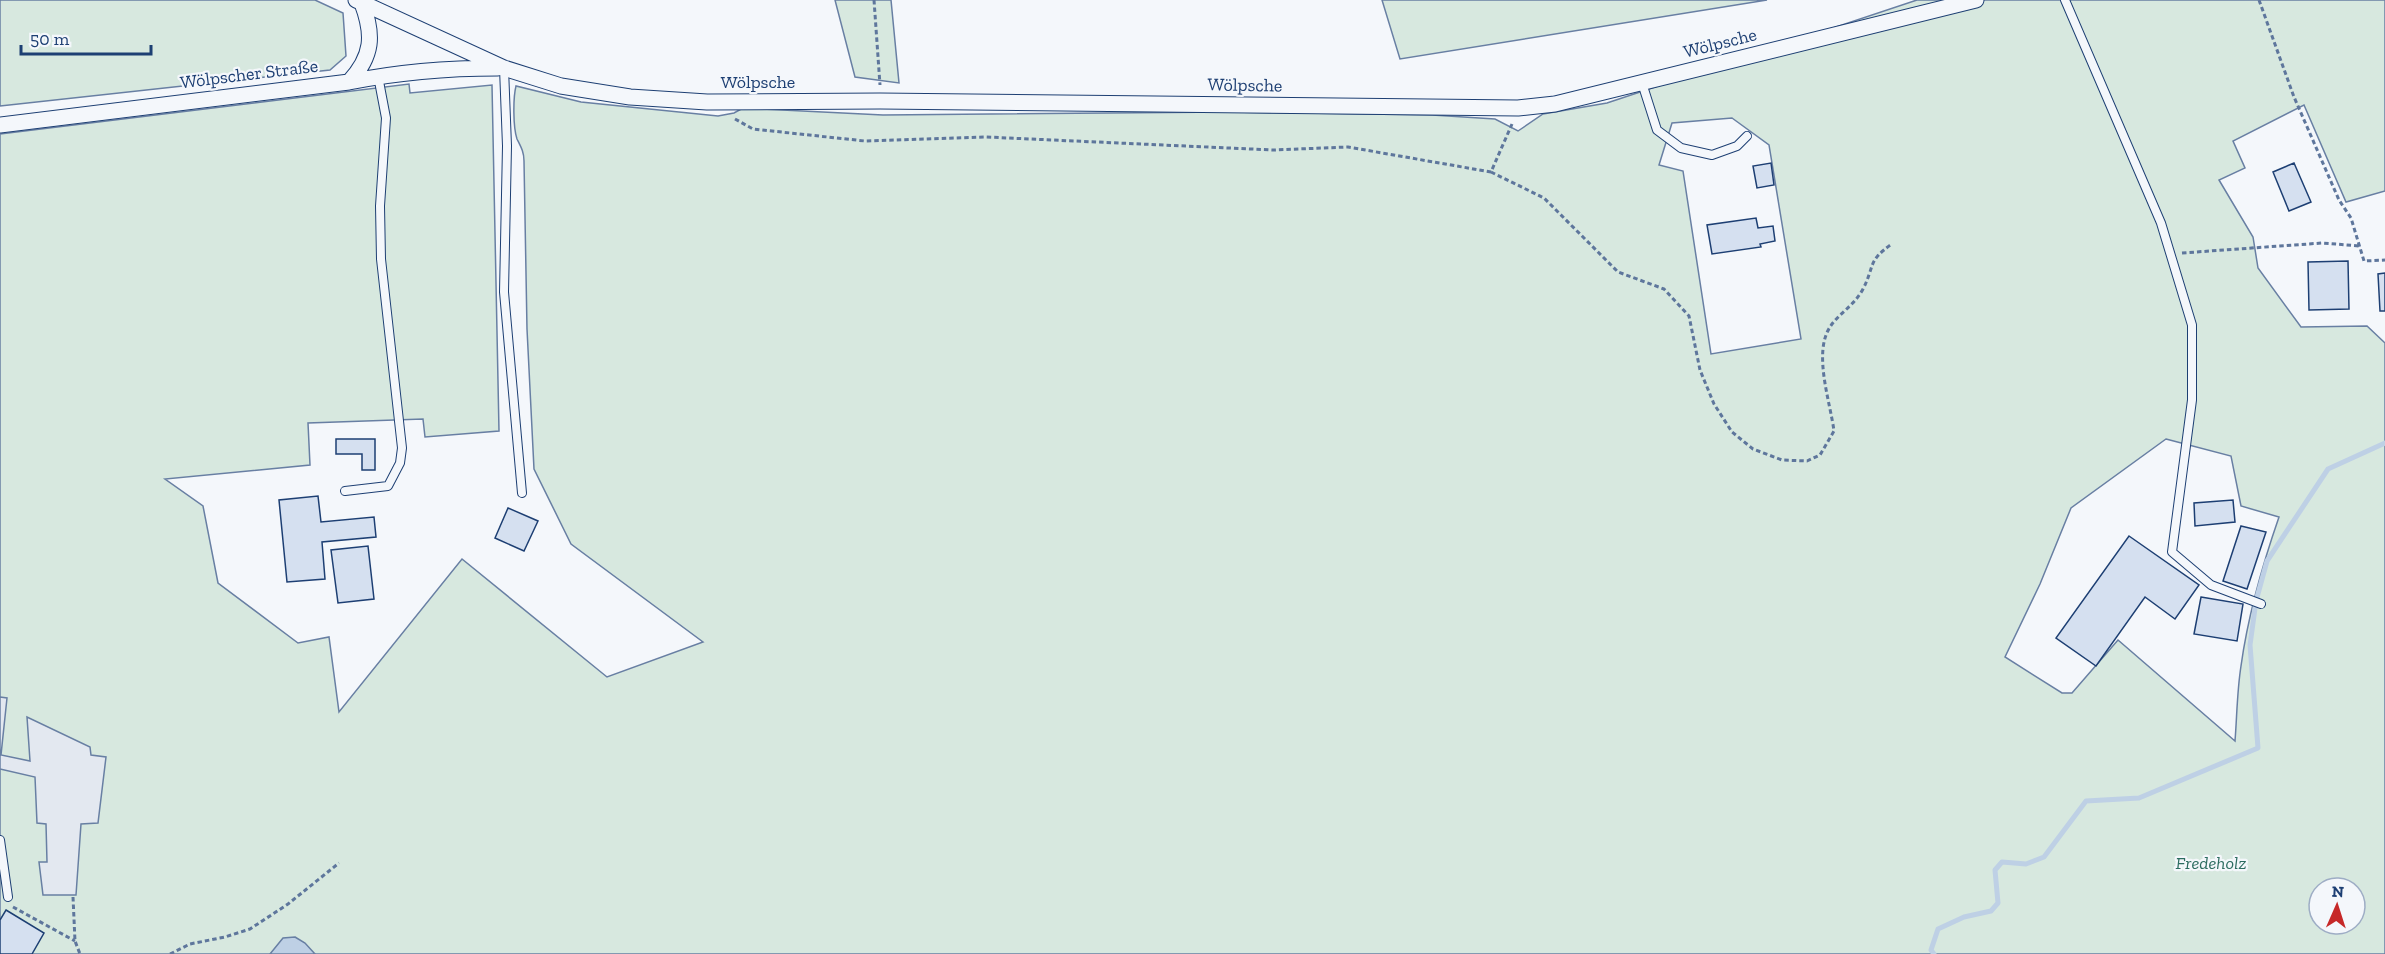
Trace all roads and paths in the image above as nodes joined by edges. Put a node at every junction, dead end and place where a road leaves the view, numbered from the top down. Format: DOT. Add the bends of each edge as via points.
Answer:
graph roads {
  1 [pos="874,0"];
  2 [pos="1976,0"];
  3 [pos="2065,0"];
  4 [pos="2259,0"];
  5 [pos="359,1"];
  6 [pos="504,68"];
  7 [pos="378,76"];
  8 [pos="349,82"];
  9 [pos="1642,83"];
  10 [pos="880,101"];
  11 [pos="1518,108"];
  12 [pos="735,118"];
  13 [pos="0,125"];
  14 [pos="1747,136"];
  15 [pos="1491,172"];
  16 [pos="1892,244"];
  17 [pos="2360,246"];
  18 [pos="2170,254"];
  19 [pos="2385,260"];
  20 [pos="345,491"];
  21 [pos="522,493"];
  22 [pos="2261,604"];
  23 [pos="0,840"];
  24 [pos="339,863"];
  25 [pos="8,897"];
  26 [pos="73,897"];
  27 [pos="75,940"];
  28 [pos="80,954"];
  29 [pos="170,954"];
  1 -- 10 [label="path"];
  2 -- 9 [label="street, Wölpsche"];
  3 -- 18 [label="lane" via="2161,223"];
  4 -- 17 [label="path" via="2294,97 2339,200 2352,218"];
  5 -- 6 [label="street"];
  5 -- 8 [label="street" via="369,27 368,53"];
  6 -- 7 [label="street, Wölpscher Straße" via="449,68"];
  6 -- 10 [label="street, Wölpsche" via="561,86 630,97 707,102"];
  6 -- 21 [label="lane" via="504,292"];
  7 -- 8 [label="street, Wölpscher Straße"];
  7 -- 20 [label="lane" via="386,118 381,259 402,448 400,463 388,486"];
  8 -- 13 [label="street, Wölpscher Straße"];
  9 -- 11 [label="street, Wölpsche" via="1555,104"];
  9 -- 14 [label="lane" via="1657,130 1681,148 1712,155 1737,146"];
  10 -- 11 [label="street, Wölpsche"];
  11 -- 15 [label="path"];
  12 -- 15 [label="path" via="753,129 865,141 986,137 1273,150 1348,147"];
  15 -- 16 [label="path" via="1544,198 1618,272 1664,290 1689,316 1701,370 1714,404 1732,432 1753,449 1782,459 1807,461 1820,454 1834,431 1822,341 1831,324 1850,309 1864,289 1878,254"];
  17 -- 18 [label="path" via="2322,243"];
  17 -- 19 [label="path" via="2364,261"];
  18 -- 22 [label="lane" via="2192,325 2192,400 2172,552 2211,585"];
  23 -- 25 [label="lane"];
  24 -- 29 [label="path" via="250,929 190,944"];
  25 -- 27 [label="path" via="10,905"];
  26 -- 27 [label="path"];
  27 -- 28 [label="path"];
}
